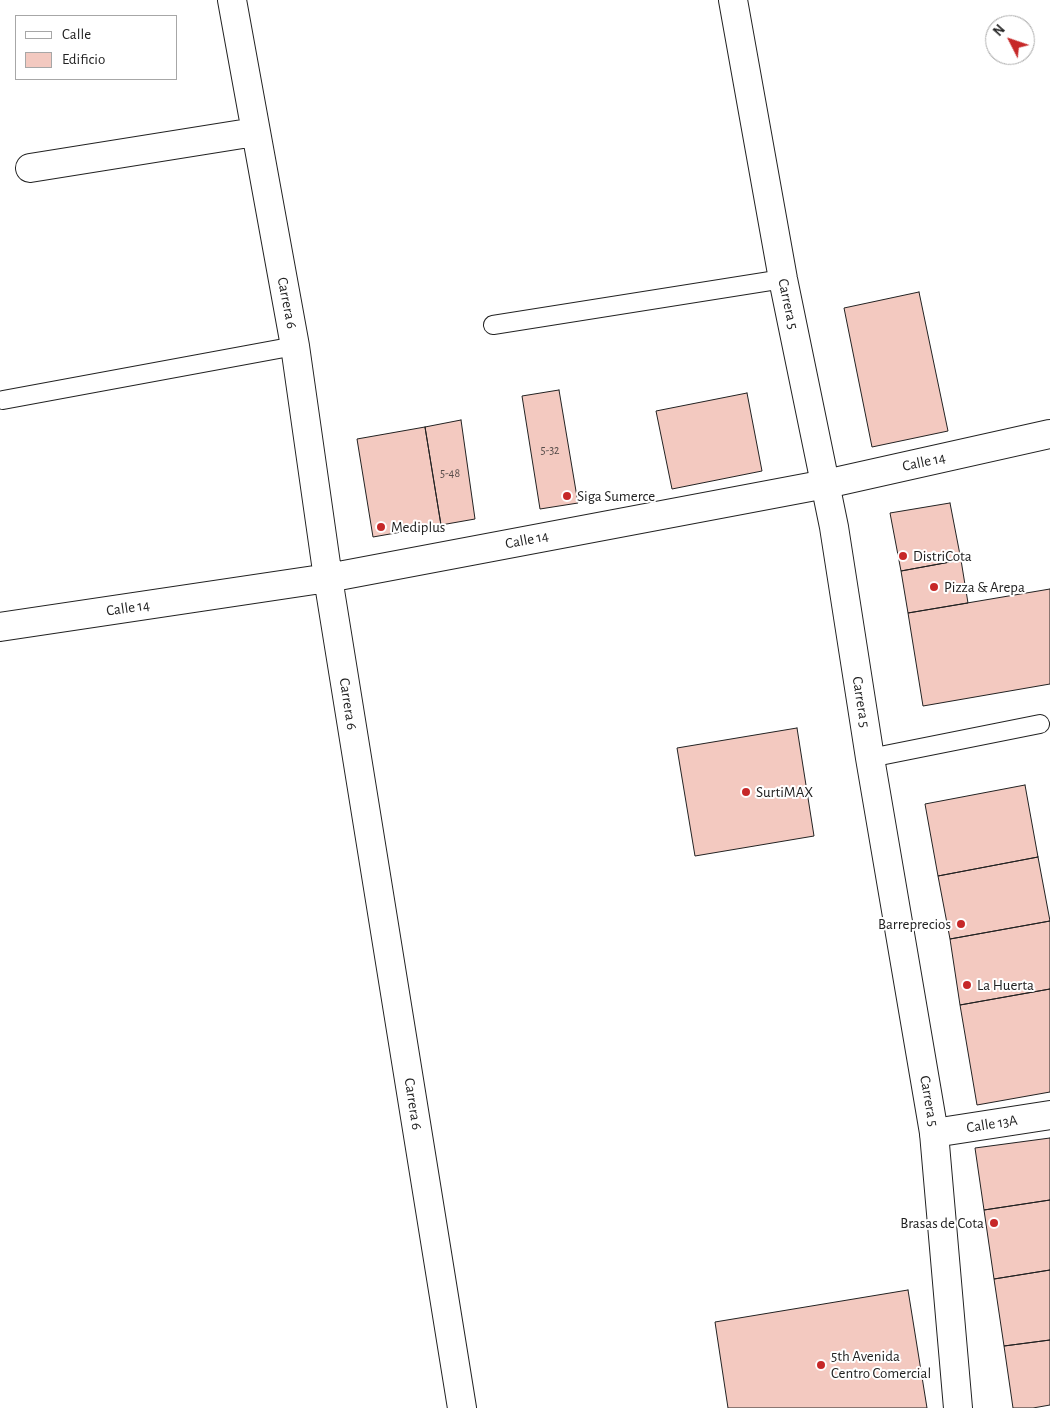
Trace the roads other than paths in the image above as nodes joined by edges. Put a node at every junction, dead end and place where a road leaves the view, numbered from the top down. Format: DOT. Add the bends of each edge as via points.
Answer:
graph roads {
  1 [pos="232,0"];
  2 [pos="733,0"];
  3 [pos="255,132"];
  4 [pos="30,168"];
  5 [pos="782,279"];
  6 [pos="493,325"];
  7 [pos="295,346"];
  8 [pos="3,400"];
  9 [pos="1050,434"];
  10 [pos="826,484"];
  11 [pos="328,578"];
  12 [pos="0,627"];
  13 [pos="1040,724"];
  14 [pos="870,758"];
  15 [pos="1050,1115"];
  16 [pos="934,1133"];
  17 [pos="462,1408"];
  18 [pos="958,1408"];
  1 -- 3 [label="street, Carrera 6"];
  2 -- 5 [label="street, Carrera 5"];
  3 -- 4 [label="street"];
  3 -- 7 [label="street, Carrera 6"];
  5 -- 6 [label="lane"];
  5 -- 10 [label="street, Carrera 5"];
  7 -- 8 [label="lane"];
  7 -- 11 [label="street, Carrera 6"];
  9 -- 10 [label="street, Calle 14"];
  10 -- 11 [label="street, Calle 14"];
  10 -- 14 [label="street, Carrera 5"];
  11 -- 12 [label="street, Calle 14"];
  11 -- 17 [label="street, Carrera 6"];
  13 -- 14 [label="lane"];
  14 -- 16 [label="street, Carrera 5"];
  15 -- 16 [label="street, Calle 13A"];
  16 -- 18 [label="street, Carrera 5"];
}
